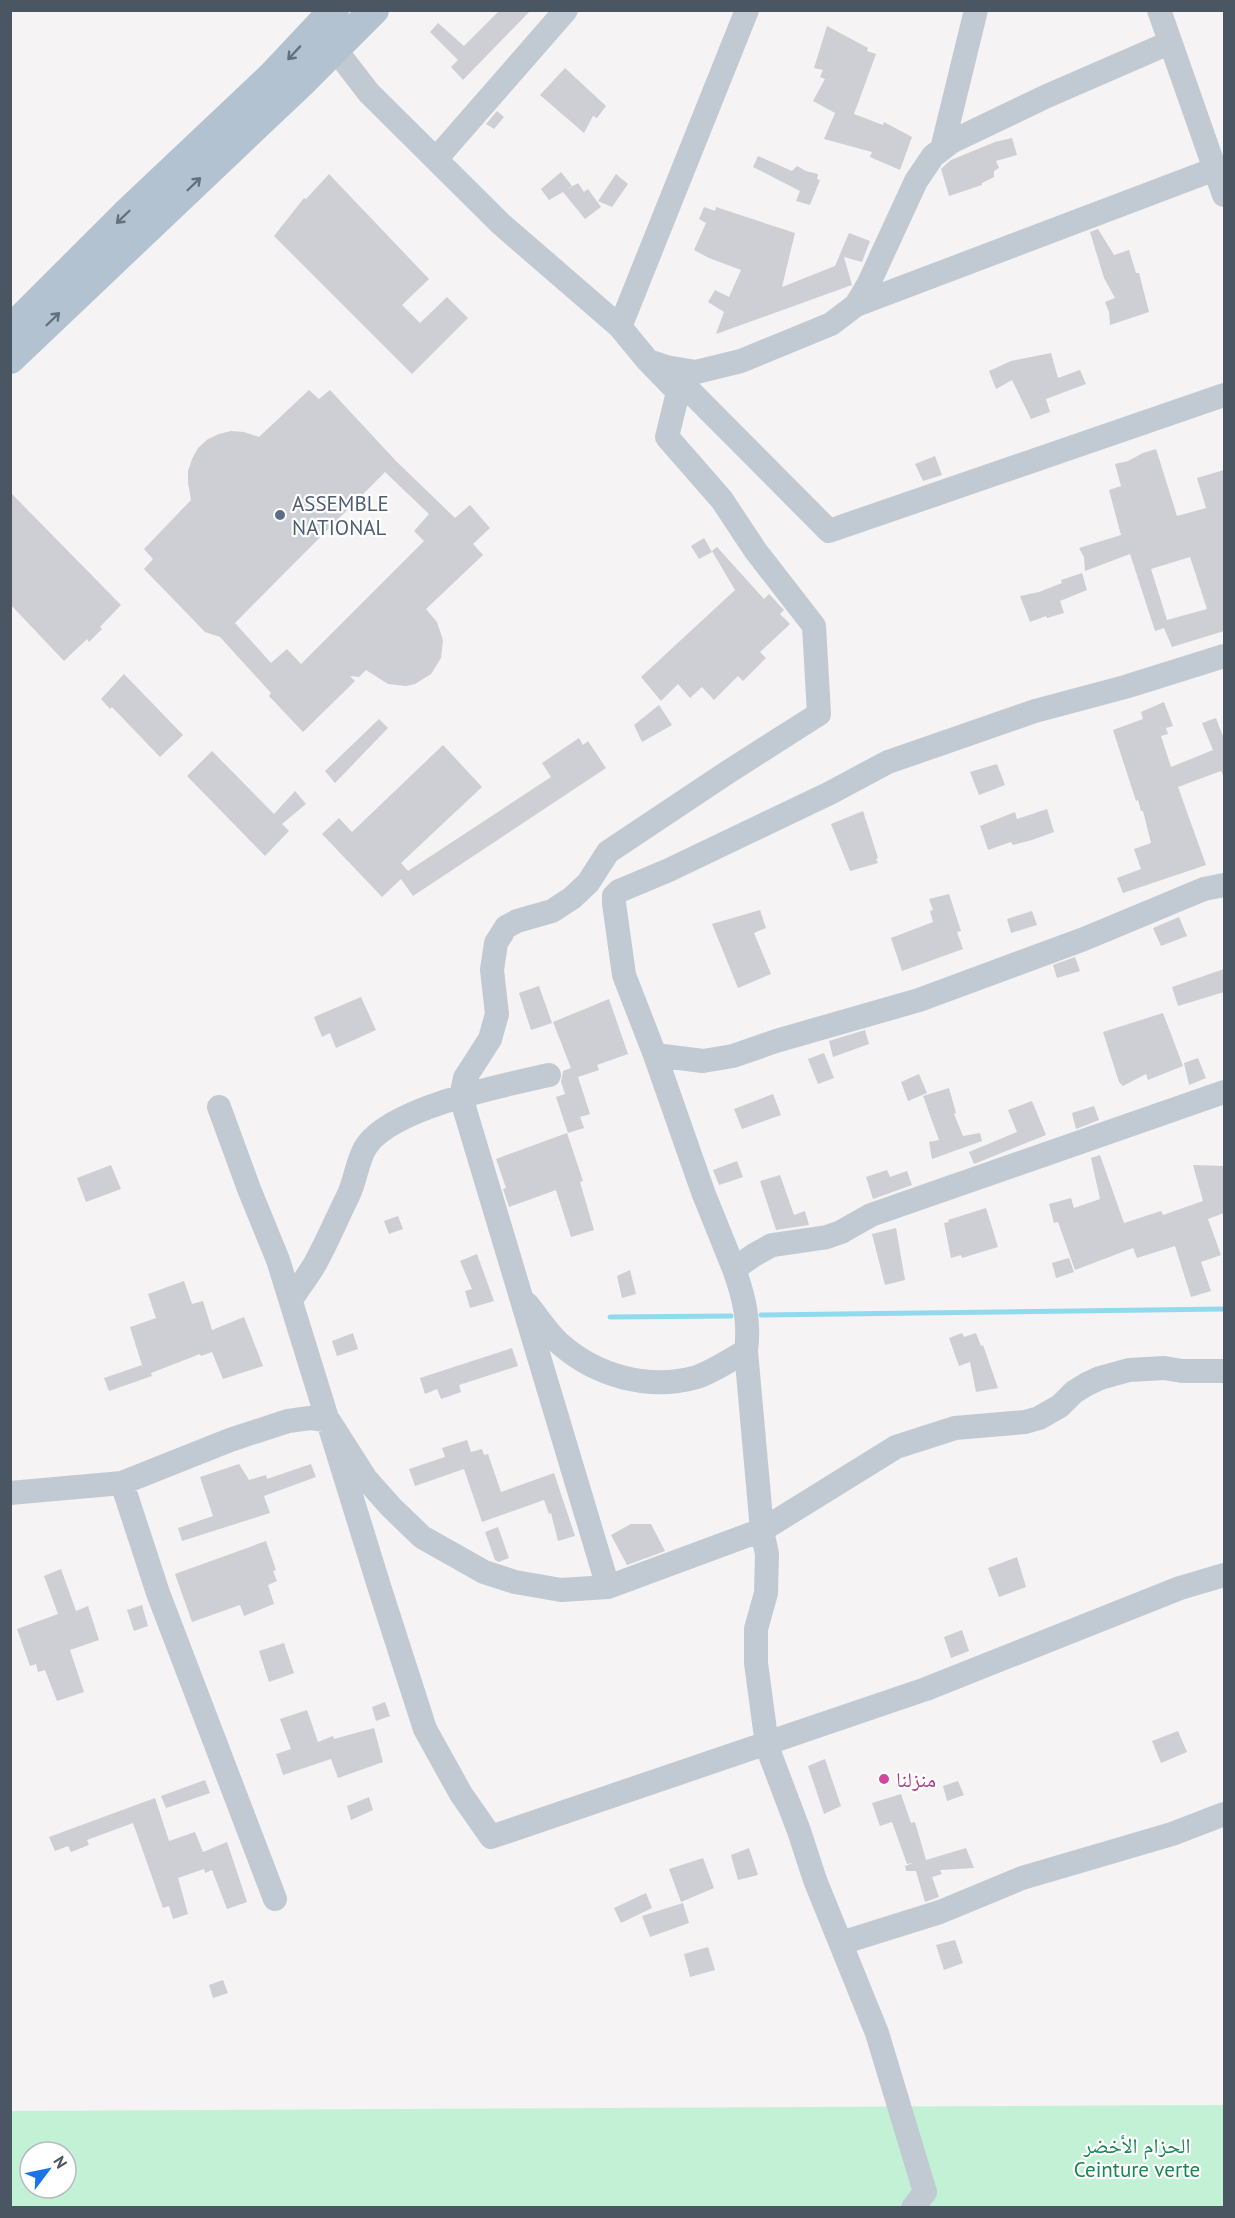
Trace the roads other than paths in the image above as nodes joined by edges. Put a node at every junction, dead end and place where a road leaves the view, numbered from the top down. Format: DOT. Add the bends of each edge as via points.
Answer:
graph roads {
  1 [pos="334,10"];
  2 [pos="374,10"];
  3 [pos="566,10"];
  4 [pos="747,10"];
  5 [pos="976,10"];
  6 [pos="1159,10"];
  7 [pos="1169,43"];
  8 [pos="335,49"];
  9 [pos="942,149"];
  10 [pos="436,159"];
  11 [pos="1215,169"];
  12 [pos="1224,195"];
  13 [pos="856,305"];
  14 [pos="620,327"];
  15 [pos="10,330"];
  16 [pos="10,359"];
  17 [pos="657,364"];
  18 [pos="1224,394"];
  19 [pos="1224,656"];
  20 [pos="1224,885"];
  21 [pos="655,1055"];
  22 [pos="549,1075"];
  23 [pos="1224,1092"];
  24 [pos="461,1097"];
  25 [pos="219,1107"];
  26 [pos="734,1269"];
  27 [pos="518,1292"];
  28 [pos="291,1300"];
  29 [pos="746,1351"];
  30 [pos="1224,1371"];
  31 [pos="329,1421"];
  32 [pos="122,1483"];
  33 [pos="10,1493"];
  34 [pos="762,1530"];
  35 [pos="1224,1575"];
  36 [pos="608,1587"];
  37 [pos="768,1742"];
  38 [pos="1224,1814"];
  39 [pos="275,1899"];
  40 [pos="841,1943"];
  41 [pos="913,2208"];
  1 -- 15 [label="main road, one-way" via="272,76 124,215"];
  2 -- 8 [label="main road"];
  3 -- 10 [label="street"];
  4 -- 14 [label="street"];
  5 -- 9 [label="street"];
  6 -- 7 [label="street"];
  7 -- 9 [label="street" via="1047,96"];
  7 -- 11 [label="street"];
  8 -- 10 [label="street" via="369,93"];
  16 -- 8 [label="main road, one-way"];
  9 -- 13 [label="street" via="916,181"];
  10 -- 14 [label="street" via="501,224"];
  11 -- 12 [label="street"];
  11 -- 13 [label="street"];
  13 -- 17 [label="street" via="831,324 741,361 696,372"];
  14 -- 17 [label="street"];
  17 -- 18 [label="street" via="829,531"];
  17 -- 24 [label="street" via="678,392 667,437 722,500 814,626 819,714 608,852 588,883 572,898 552,911 506,927 496,943 492,970 497,1014 490,1038 465,1078"];
  19 -- 21 [label="street" via="1035,711 888,762 830,794 616,893 624,975"];
  20 -- 21 [label="street" via="1204,889 1084,939 919,1000 733,1056 703,1061"];
  21 -- 26 [label="street"];
  22 -- 24 [label="street"];
  23 -- 26 [label="street" via="871,1215 827,1237 772,1245"];
  24 -- 27 [label="street"];
  24 -- 28 [label="street" via="421,1109 396,1122 367,1145 349,1194 315,1263"];
  25 -- 28 [label="street"];
  26 -- 29 [label="street" via="747,1307"];
  27 -- 29 [label="street" via="557,1342 578,1358 608,1373 635,1380 677,1381 697,1376"];
  27 -- 36 [label="street"];
  28 -- 31 [label="street"];
  29 -- 34 [label="street"];
  30 -- 34 [label="street" via="1147,1368 1114,1373 1087,1384 1039,1418 955,1428 896,1447"];
  31 -- 32 [label="street" via="288,1421"];
  31 -- 36 [label="street" via="366,1479 422,1536 484,1572 515,1582 561,1590"];
  31 -- 37 [label="street" via="425,1729 490,1837"];
  32 -- 33 [label="street"];
  32 -- 39 [label="street" via="158,1593"];
  34 -- 36 [label="street"];
  34 -- 37 [label="street" via="767,1554 766,1593 756,1629 756,1663"];
  35 -- 37 [label="street" via="1180,1588 926,1689"];
  37 -- 40 [label="street"];
  38 -- 40 [label="street" via="1172,1834 1022,1878 940,1912"];
  40 -- 41 [label="street" via="877,2033 925,2192"];
}
